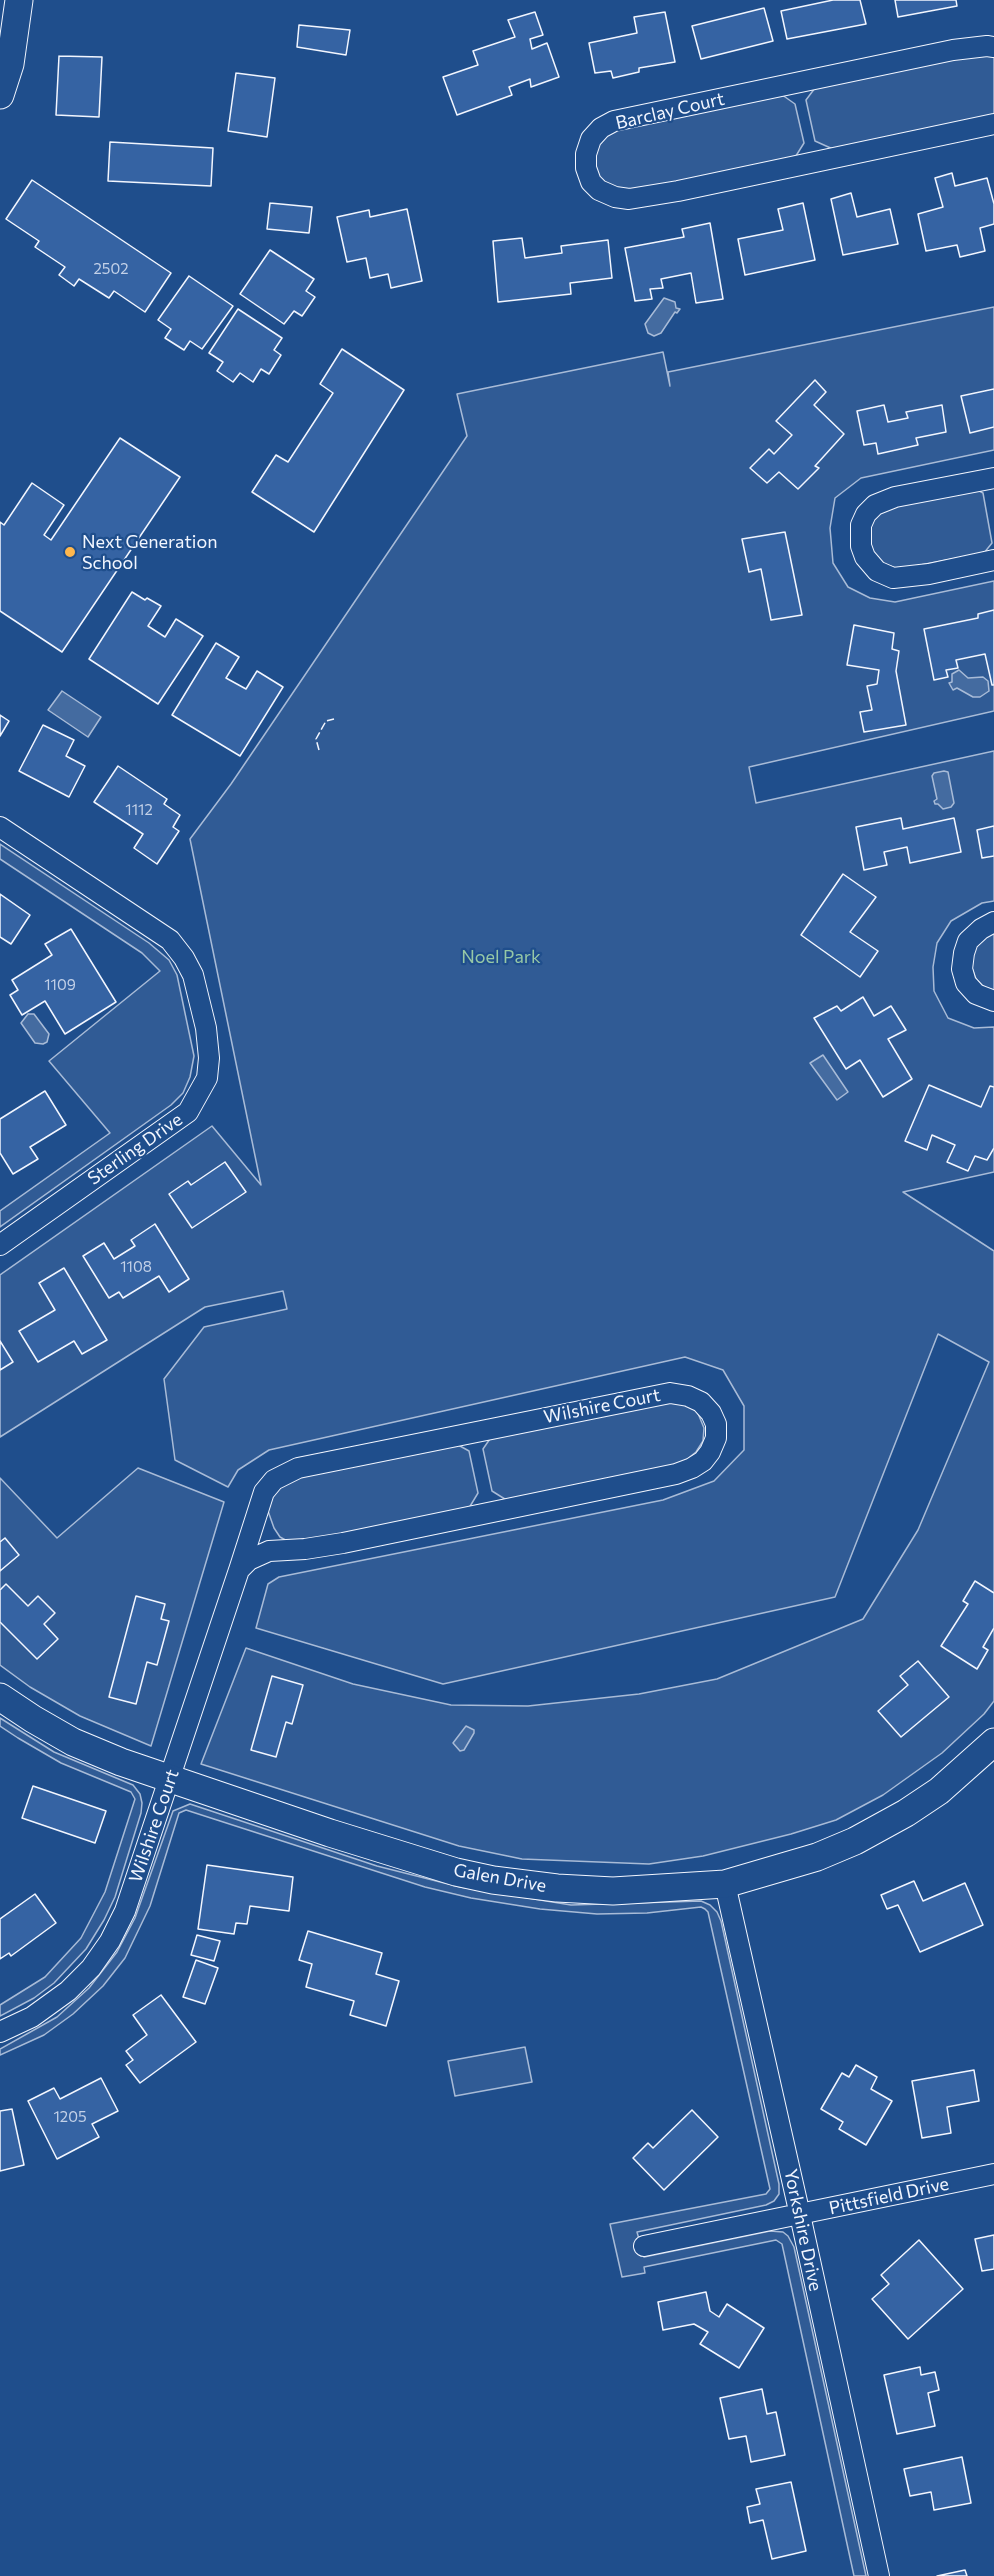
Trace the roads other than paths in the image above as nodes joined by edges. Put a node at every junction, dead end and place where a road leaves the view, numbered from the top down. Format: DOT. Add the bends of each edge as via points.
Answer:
graph roads {
  1 [pos="19,0"];
  2 [pos="994,47"];
  3 [pos="0,95"];
  4 [pos="994,124"];
  5 [pos="994,478"];
  6 [pos="994,560"];
  7 [pos="0,827"];
  8 [pos="994,922"];
  9 [pos="994,1001"];
  10 [pos="0,1245"];
  11 [pos="239,1570"];
  12 [pos="0,1696"];
  13 [pos="994,1742"];
  14 [pos="171,1779"];
  15 [pos="725,1884"];
  16 [pos="0,2032"];
  17 [pos="994,2174"];
  18 [pos="800,2215"];
  19 [pos="644,2246"];
  20 [pos="879,2576"];
  1 -- 3 [label="street"];
  2 -- 4 [label="street, Barclay Court" via="953,50 614,121 591,139 586,168 599,190 629,199"];
  5 -- 6 [label="street" via="895,497 875,505 861,525 865,557 877,571 894,578"];
  7 -- 10 [label="street, Sterling Drive" via="170,940 193,975 209,1058 207,1078 188,1112"];
  8 -- 9 [label="street" via="968,941 962,969 966,983 976,994"];
  11 -- 11 [label="street, Wilshire Court" via="249,1560 269,1551 343,1543 676,1474 698,1464 710,1452 716,1424 701,1402 670,1393 298,1468 274,1480 264,1492"];
  11 -- 14 [label="street, Wilshire Court"];
  12 -- 14 [label="street, Galen Drive" via="73,1742"];
  13 -- 15 [label="street, Galen Drive" via="939,1791 855,1841 817,1857"];
  14 -- 15 [label="street, Galen Drive" via="341,1836 493,1880 613,1891"];
  14 -- 16 [label="street, Wilshire Court" via="125,1911 110,1941 68,1991 32,2017"];
  15 -- 18 [label="street, Yorkshire Drive"];
  17 -- 18 [label="street, Pittsfield Drive"];
  18 -- 19 [label="street, Pittsfield Drive"];
  18 -- 20 [label="street, Yorkshire Drive"];
}
